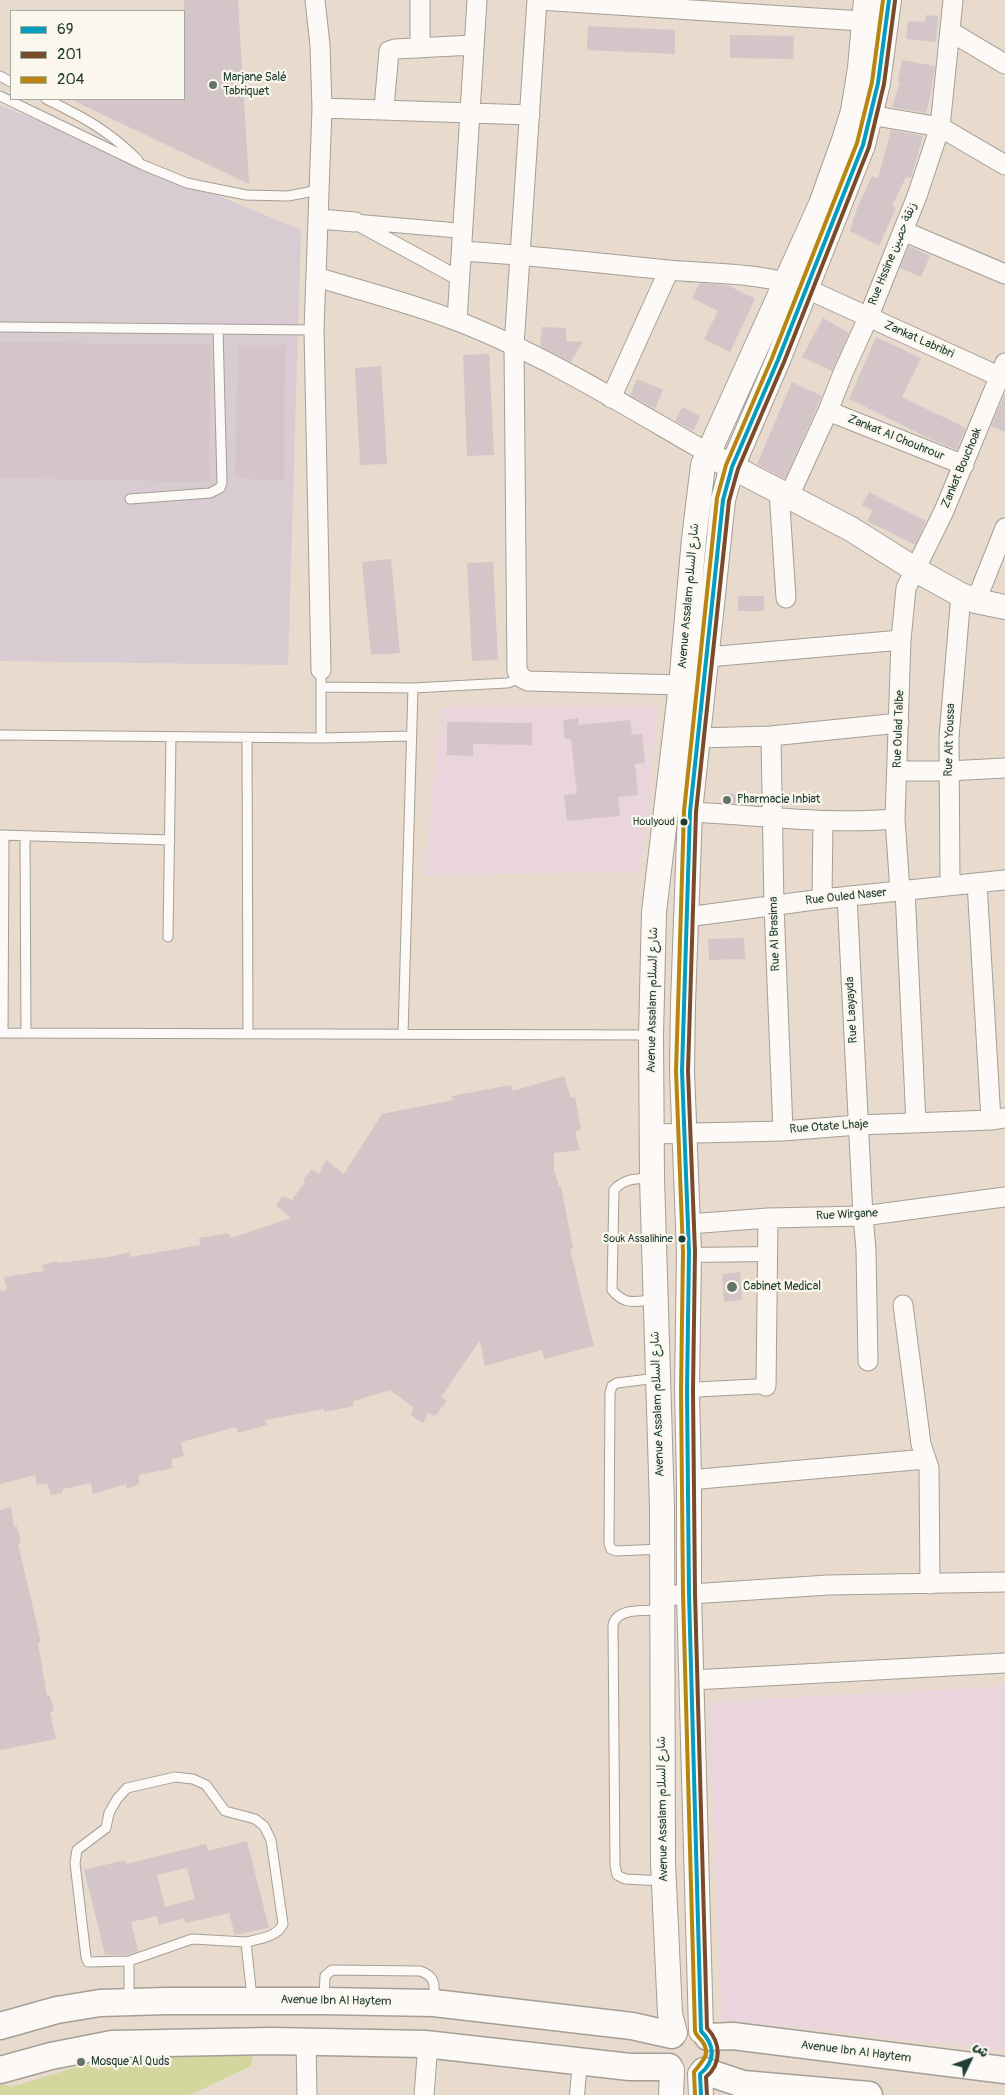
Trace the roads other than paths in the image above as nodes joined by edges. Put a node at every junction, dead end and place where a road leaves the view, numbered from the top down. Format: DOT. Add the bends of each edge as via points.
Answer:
graph roads {
  1 [pos="315,0"];
  2 [pos="420,0"];
  3 [pos="477,0"];
  4 [pos="538,0"];
  5 [pos="953,0"];
  6 [pos="649,4"];
  7 [pos="738,6"];
  8 [pos="876,11"];
  9 [pos="951,32"];
  10 [pos="474,45"];
  11 [pos="420,48"];
  12 [pos="1005,64"];
  13 [pos="0,96"];
  14 [pos="48,100"];
  15 [pos="322,108"];
  16 [pos="384,108"];
  17 [pos="862,113"];
  18 [pos="470,114"];
  19 [pos="530,115"];
  20 [pos="940,127"];
  21 [pos="143,165"];
  22 [pos="1005,165"];
  23 [pos="319,190"];
  24 [pos="318,220"];
  25 [pos="355,222"];
  26 [pos="463,230"];
  27 [pos="903,231"];
  28 [pos="462,251"];
  29 [pos="521,255"];
  30 [pos="669,270"];
  31 [pos="1005,274"];
  32 [pos="316,277"];
  33 [pos="460,280"];
  34 [pos="796,285"];
  35 [pos="868,318"];
  36 [pos="457,321"];
  37 [pos="0,327"];
  38 [pos="218,329"];
  39 [pos="314,330"];
  40 [pos="514,346"];
  41 [pos="1003,373"];
  42 [pos="611,398"];
  43 [pos="828,411"];
  44 [pos="708,453"];
  45 [pos="964,465"];
  46 [pos="732,467"];
  47 [pos="784,493"];
  48 [pos="130,499"];
  49 [pos="1005,529"];
  50 [pos="916,570"];
  51 [pos="786,598"];
  52 [pos="968,598"];
  53 [pos="1005,607"];
  54 [pos="901,640"];
  55 [pos="708,657"];
  56 [pos="522,678"];
  57 [pos="321,679"];
  58 [pos="681,685"];
  59 [pos="413,688"];
  60 [pos="899,723"];
  61 [pos="0,735"];
  62 [pos="411,736"];
  63 [pos="770,736"];
  64 [pos="171,737"];
  65 [pos="247,738"];
  66 [pos="321,738"];
  67 [pos="697,738"];
  68 [pos="1005,768"];
  69 [pos="897,771"];
  70 [pos="948,771"];
  71 [pos="690,812"];
  72 [pos="771,816"];
  73 [pos="895,819"];
  74 [pos="823,820"];
  75 [pos="2,835"];
  76 [pos="25,836"];
  77 [pos="170,840"];
  78 [pos="1005,880"];
  79 [pos="978,883"];
  80 [pos="950,886"];
  81 [pos="902,890"];
  82 [pos="847,896"];
  83 [pos="822,898"];
  84 [pos="774,906"];
  85 [pos="687,917"];
  86 [pos="168,937"];
  87 [pos="2,1033"];
  88 [pos="26,1033"];
  89 [pos="248,1034"];
  90 [pos="403,1034"];
  91 [pos="651,1035"];
  92 [pos="998,1119"];
  93 [pos="916,1123"];
  94 [pos="858,1125"];
  95 [pos="783,1131"];
  96 [pos="653,1134"];
  97 [pos="685,1134"];
  98 [pos="652,1178"];
  99 [pos="1005,1197"];
  100 [pos="862,1216"];
  101 [pos="768,1218"];
  102 [pos="689,1224"];
  103 [pos="655,1253"];
  104 [pos="689,1254"];
  105 [pos="768,1254"];
  106 [pos="656,1300"];
  107 [pos="903,1305"];
  108 [pos="868,1361"];
  109 [pos="657,1378"];
  110 [pos="766,1386"];
  111 [pos="687,1390"];
  112 [pos="926,1459"];
  113 [pos="689,1480"];
  114 [pos="662,1549"];
  115 [pos="1005,1582"];
  116 [pos="930,1584"];
  117 [pos="689,1594"];
  118 [pos="661,1603"];
  119 [pos="1005,1663"];
  120 [pos="692,1680"];
  121 [pos="664,1881"];
  122 [pos="246,1942"];
  123 [pos="129,1961"];
  124 [pos="252,2000"];
  125 [pos="129,2001"];
  126 [pos="0,2026"];
  127 [pos="673,2034"];
  128 [pos="704,2034"];
  129 [pos="306,2042"];
  130 [pos="425,2044"];
  131 [pos="580,2061"];
  132 [pos="0,2070"];
  133 [pos="1005,2070"];
  134 [pos="671,2077"];
  135 [pos="702,2080"];
  136 [pos="307,2095"];
  137 [pos="424,2095"];
  138 [pos="577,2095"];
  139 [pos="869,2095"];
  1 -- 15 [label="street"];
  2 -- 11 [label="street"];
  3 -- 10 [label="street"];
  4 -- 6 [label="street"];
  4 -- 19 [label="street"];
  5 -- 9 [label="street, Rue Hssine زنقة حصين"];
  6 -- 7 [label="street"];
  7 -- 8 [label="street"];
  8 -- 17 [label="street, Avenue Assalam شارع السلام" via="881,62"];
  9 -- 12 [label="street"];
  9 -- 20 [label="street, Rue Hssine زنقة حصين"];
  10 -- 11 [label="street"];
  10 -- 18 [label="street"];
  11 -- 16 [label="street" via="389,51"];
  13 -- 21 [label="lane"];
  14 -- 21 [label="lane" via="117,138"];
  15 -- 16 [label="street"];
  15 -- 23 [label="street"];
  16 -- 18 [label="street"];
  17 -- 20 [label="street"];
  17 -- 34 [label="street, Avenue Assalam شارع السلام" via="856,164"];
  18 -- 19 [label="street"];
  18 -- 26 [label="street"];
  19 -- 29 [label="street"];
  20 -- 22 [label="street"];
  20 -- 27 [label="street, Rue Hssine زنقة حصين"];
  21 -- 23 [label="lane" via="188,183 246,195 288,196"];
  23 -- 24 [label="street"];
  24 -- 25 [label="street"];
  24 -- 32 [label="street"];
  25 -- 26 [label="street"];
  25 -- 33 [label="street"];
  26 -- 28 [label="street"];
  27 -- 31 [label="street"];
  27 -- 35 [label="street, Rue Hssine زنقة حصين"];
  28 -- 29 [label="street, Zankat Labribri"];
  28 -- 33 [label="street"];
  29 -- 30 [label="street, Zankat Labribri"];
  29 -- 40 [label="street"];
  30 -- 34 [label="street, Zankat Labribri" via="733,274"];
  30 -- 42 [label="street"];
  32 -- 36 [label="street"];
  32 -- 39 [label="street"];
  33 -- 36 [label="street"];
  34 -- 35 [label="street, Zankat Labribri"];
  34 -- 44 [label="street, Avenue Assalam شارع السلام"];
  34 -- 46 [label="street, Avenue Assalam شارع السلام"];
  35 -- 41 [label="street, Zankat Labribri"];
  35 -- 43 [label="street, Rue Hssine زنقة حصين"];
  36 -- 40 [label="street"];
  37 -- 38 [label="lane"];
  38 -- 39 [label="lane"];
  38 -- 48 [label="lane" via="220,488 210,493"];
  39 -- 57 [label="street"];
  40 -- 42 [label="street"];
  40 -- 56 [label="street" via="517,671"];
  41 -- 45 [label="street, Zankat Bouchoak"];
  42 -- 44 [label="street"];
  43 -- 45 [label="street, Zankat Al Chouhrour"];
  43 -- 47 [label="street, Rue Hssine زنقة حصين"];
  44 -- 46 [label="street"];
  44 -- 58 [label="street, Avenue Assalam شارع السلام" via="699,493"];
  45 -- 50 [label="street, Zankat Bouchoak"];
  46 -- 47 [label="street"];
  46 -- 55 [label="street, Avenue Assalam شارع السلام" via="723,500"];
  47 -- 50 [label="street" via="851,529"];
  47 -- 51 [label="street"];
  49 -- 52 [label="street, Rue Ait Youssa"];
  50 -- 52 [label="street"];
  50 -- 54 [label="street, Rue Oulad Talbe" via="906,588"];
  52 -- 53 [label="street"];
  52 -- 70 [label="street, Rue Ait Youssa" via="951,708"];
  54 -- 55 [label="street"];
  54 -- 60 [label="street, Rue Oulad Talbe"];
  55 -- 67 [label="street, Avenue Assalam شارع السلام"];
  56 -- 58 [label="street" via="528,681"];
  56 -- 59 [label="lane" via="507,683"];
  57 -- 59 [label="lane"];
  57 -- 66 [label="lane"];
  58 -- 91 [label="street, Avenue Assalam شارع السلام" via="654,912"];
  59 -- 62 [label="lane"];
  60 -- 63 [label="street"];
  60 -- 69 [label="street, Rue Oulad Talbe"];
  61 -- 64 [label="lane"];
  62 -- 66 [label="lane"];
  62 -- 90 [label="lane"];
  63 -- 67 [label="street"];
  63 -- 72 [label="street, Rue Al Brasima"];
  64 -- 65 [label="lane"];
  64 -- 77 [label="lane"];
  65 -- 66 [label="lane"];
  65 -- 89 [label="lane"];
  67 -- 71 [label="street, Avenue Assalam شارع السلام"];
  68 -- 70 [label="street"];
  69 -- 70 [label="street"];
  69 -- 73 [label="street, Rue Oulad Talbe"];
  70 -- 80 [label="street, Rue Ait Youssa"];
  71 -- 72 [label="street"];
  71 -- 85 [label="street, Avenue Assalam شارع السلام"];
  72 -- 74 [label="street"];
  72 -- 84 [label="street, Rue Al Brasima"];
  73 -- 74 [label="street"];
  73 -- 81 [label="street, Rue Oulad Talbe"];
  74 -- 83 [label="street"];
  75 -- 76 [label="lane"];
  75 -- 87 [label="lane"];
  76 -- 77 [label="lane"];
  76 -- 88 [label="lane"];
  77 -- 86 [label="lane"];
  78 -- 79 [label="street, Rue Ouled Naser"];
  79 -- 80 [label="street, Rue Ouled Naser"];
  79 -- 92 [label="street"];
  80 -- 81 [label="street, Rue Ouled Naser"];
  81 -- 82 [label="street, Rue Ouled Naser"];
  81 -- 93 [label="street, Rue Oulad Talbe"];
  82 -- 83 [label="street, Rue Ouled Naser"];
  82 -- 94 [label="street, Rue Laayayda"];
  83 -- 84 [label="street, Rue Ouled Naser"];
  84 -- 85 [label="street, Rue Ouled Naser"];
  84 -- 95 [label="street, Rue Al Brasima"];
  85 -- 97 [label="street, Avenue Assalam شارع السلام" via="682,1061"];
  87 -- 88 [label="lane"];
  88 -- 89 [label="lane"];
  89 -- 90 [label="lane"];
  90 -- 91 [label="lane"];
  91 -- 96 [label="street, Avenue Assalam شارع السلام"];
  92 -- 93 [label="street, Rue Otate Lhaje"];
  93 -- 94 [label="street, Rue Otate Lhaje"];
  94 -- 95 [label="street, Rue Otate Lhaje"];
  94 -- 100 [label="street, Rue Laayayda"];
  95 -- 97 [label="street, Rue Otate Lhaje"];
  96 -- 97 [label="street, Rue Otate Lhaje"];
  96 -- 98 [label="street, Avenue Assalam شارع السلام"];
  97 -- 102 [label="street, Avenue Assalam شارع السلام"];
  98 -- 103 [label="street, Avenue Assalam شارع السلام"];
  98 -- 106 [label="lane" via="626,1180 614,1190 612,1290 627,1302"];
  99 -- 100 [label="street, Rue Wirgane"];
  100 -- 101 [label="street, Rue Wirgane"];
  100 -- 108 [label="street, Rue Laayayda" via="866,1250"];
  101 -- 102 [label="street, Rue Wirgane"];
  101 -- 105 [label="street"];
  102 -- 104 [label="street, Avenue Assalam شارع السلام"];
  103 -- 104 [label="street"];
  103 -- 106 [label="street, Avenue Assalam شارع السلام"];
  104 -- 105 [label="street"];
  104 -- 111 [label="street, Avenue Assalam شارع السلام"];
  105 -- 110 [label="street"];
  106 -- 109 [label="street, Avenue Assalam شارع السلام"];
  107 -- 112 [label="street" via="921,1444"];
  109 -- 114 [label="street, Avenue Assalam شارع السلام"];
  109 -- 114 [label="lane" via="612,1386 609,1544 616,1551"];
  110 -- 111 [label="street"];
  111 -- 113 [label="street, Avenue Assalam شارع السلام"];
  112 -- 113 [label="street"];
  112 -- 116 [label="street"];
  113 -- 117 [label="street, Avenue Assalam شارع السلام"];
  114 -- 118 [label="street, Avenue Assalam شارع السلام"];
  115 -- 116 [label="street"];
  116 -- 117 [label="street"];
  117 -- 118 [label="street"];
  117 -- 120 [label="street, Avenue Assalam شارع السلام"];
  118 -- 121 [label="street, Avenue Assalam شارع السلام"];
  118 -- 121 [label="lane" via="621,1613 613,1625 615,1865 617,1875 625,1879"];
  119 -- 120 [label="street"];
  120 -- 128 [label="street, Avenue Assalam شارع السلام"];
  121 -- 127 [label="street, Avenue Assalam شارع السلام"];
  122 -- 123 [label="lane" via="192,1939"];
  122 -- 123 [label="lane" via="275,1934 283,1924 271,1840 264,1826 255,1819 225,1811 206,1785 193,1778 175,1777 127,1788 109,1813 106,1828 77,1850 75,1863 88,1962"];
  122 -- 124 [label="lane"];
  123 -- 125 [label="lane"];
  124 -- 125 [label="main road, Avenue Ibn Al Haytem"];
  124 -- 127 [label="main road, Avenue Ibn Al Haytem" via="434,2003 632,2026"];
  125 -- 126 [label="main road, Avenue Ibn Al Haytem" via="72,2007"];
  127 -- 128 [label="main road" via="688,2028"];
  127 -- 134 [label="main road" via="666,2044 665,2056"];
  128 -- 133 [label="main road, Avenue Ibn Al Haytem"];
  128 -- 135 [label="main road" via="712,2046 713,2055"];
  129 -- 130 [label="main road"];
  129 -- 132 [label="main road" via="112,2044"];
  129 -- 136 [label="street"];
  130 -- 131 [label="main road"];
  130 -- 137 [label="street"];
  131 -- 134 [label="main road" via="630,2067"];
  131 -- 138 [label="street"];
  134 -- 135 [label="main road"];
  135 -- 139 [label="main road"];
}
